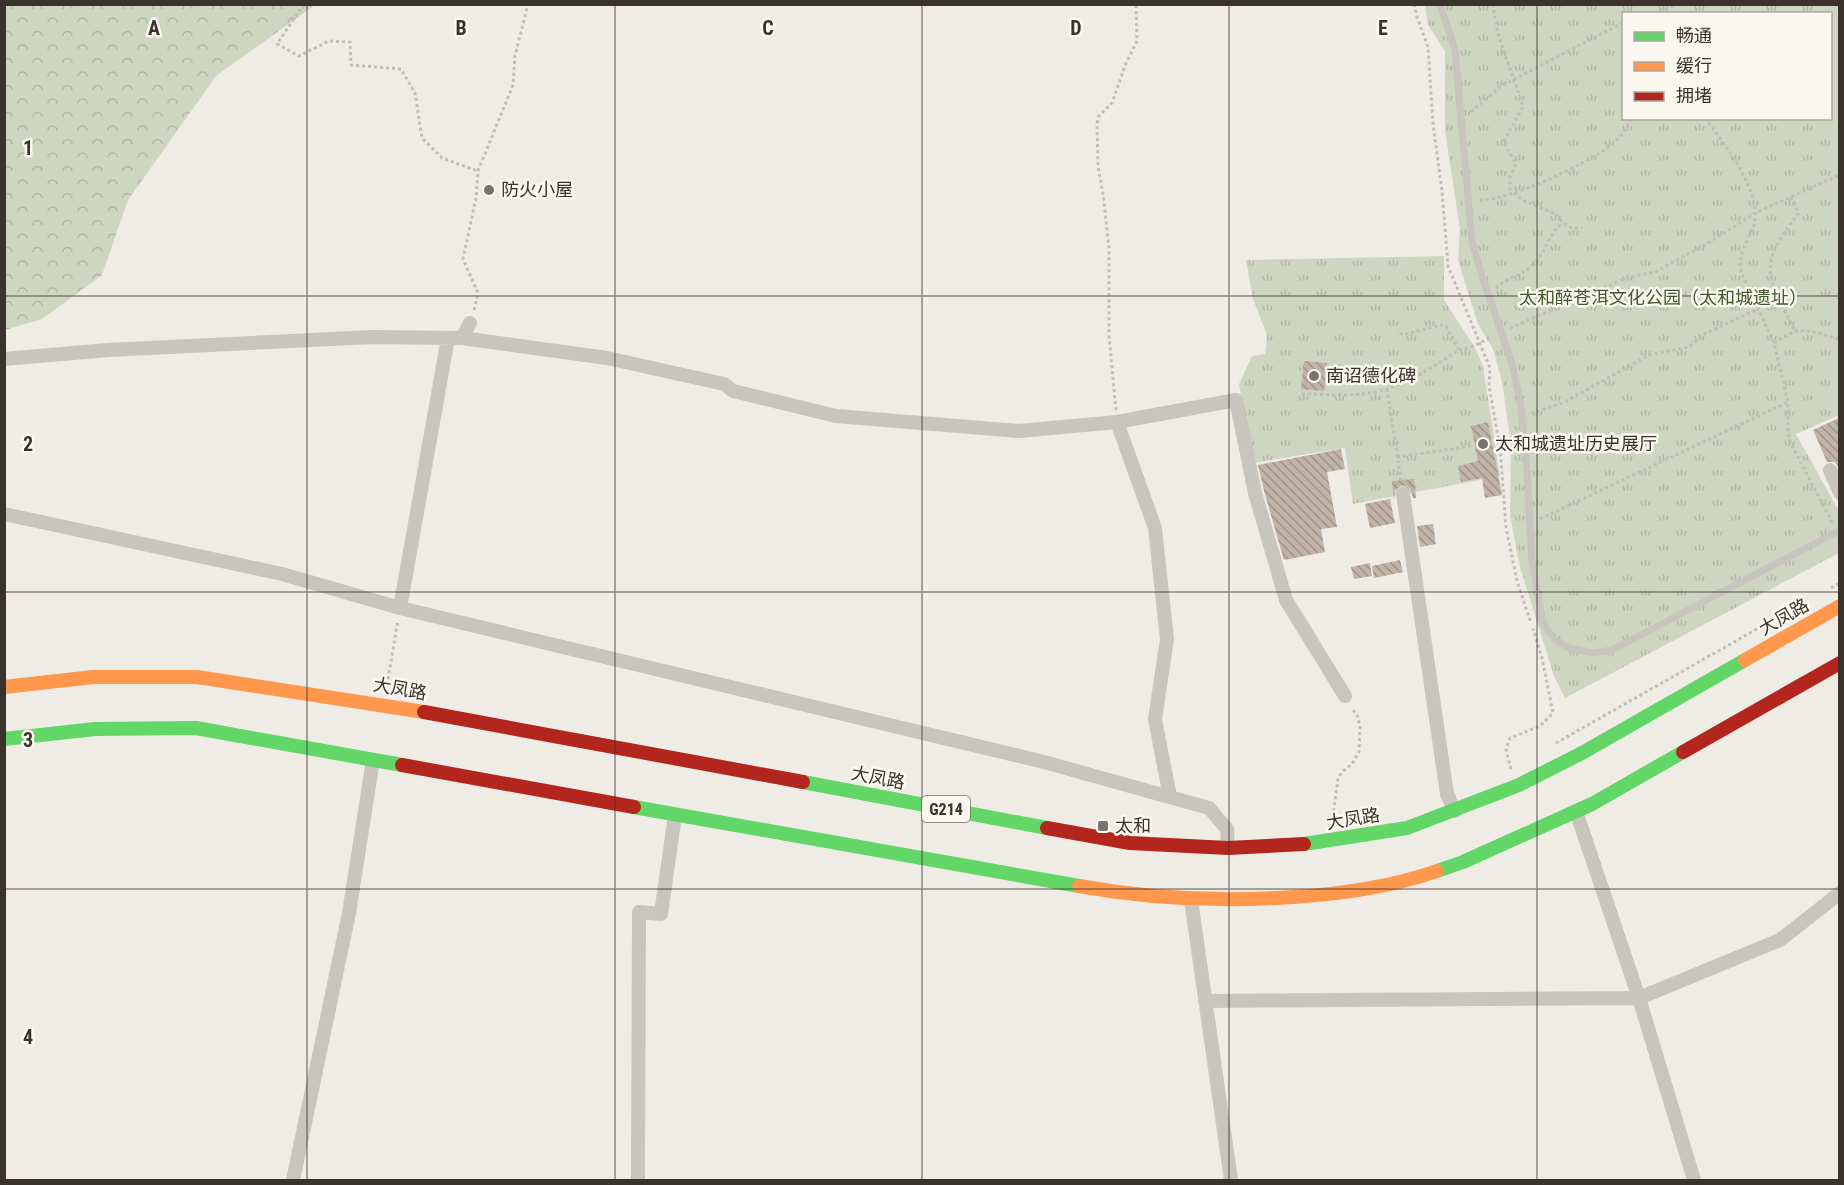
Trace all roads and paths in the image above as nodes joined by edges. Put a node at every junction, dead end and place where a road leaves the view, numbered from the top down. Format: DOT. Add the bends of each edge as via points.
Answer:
graph roads {
  1 [pos="304,4"];
  2 [pos="528,4"];
  3 [pos="1136,4"];
  4 [pos="1414,4"];
  5 [pos="1440,4"];
  6 [pos="1493,4"];
  7 [pos="1677,4"];
  8 [pos="1659,12"];
  9 [pos="1622,23"];
  10 [pos="1515,78"];
  11 [pos="1631,120"];
  12 [pos="1706,120"];
  13 [pos="1461,122"];
  14 [pos="478,171"];
  15 [pos="1839,175"];
  16 [pos="1512,194"];
  17 [pos="1791,196"];
  18 [pos="1469,199"];
  19 [pos="1757,212"];
  20 [pos="1563,223"];
  21 [pos="1582,228"];
  22 [pos="1489,295"];
  23 [pos="1758,309"];
  24 [pos="470,323"];
  25 [pos="1397,331"];
  26 [pos="1795,331"];
  27 [pos="1502,332"];
  28 [pos="448,338"];
  29 [pos="462,338"];
  30 [pos="1839,339"];
  31 [pos="1774,343"];
  32 [pos="1479,344"];
  33 [pos="1459,350"];
  34 [pos="4,358"];
  35 [pos="1387,389"];
  36 [pos="1302,394"];
  37 [pos="1788,402"];
  38 [pos="1521,415"];
  39 [pos="1117,422"];
  40 [pos="1472,446"];
  41 [pos="1397,457"];
  42 [pos="1830,470"];
  43 [pos="1403,494"];
  44 [pos="1839,494"];
  45 [pos="4,514"];
  46 [pos="1530,524"];
  47 [pos="1838,530"];
  48 [pos="1839,583"];
  49 [pos="1829,589"];
  50 [pos="1839,606"];
  51 [pos="400,608"];
  52 [pos="1768,623"];
  53 [pos="1839,663"];
  54 [pos="4,687"];
  55 [pos="1345,696"];
  56 [pos="383,704"];
  57 [pos="4,739"];
  58 [pos="1552,745"];
  59 [pos="373,760"];
  60 [pos="1519,785"];
  61 [pos="1170,797"];
  62 [pos="1455,811"];
  63 [pos="1576,811"];
  64 [pos="675,815"];
  65 [pos="1332,827"];
  66 [pos="1228,848"];
  67 [pos="1839,893"];
  68 [pos="1191,900"];
  69 [pos="1639,998"];
  70 [pos="1205,1001"];
  71 [pos="293,1180"];
  72 [pos="638,1180"];
  73 [pos="1231,1180"];
  74 [pos="1694,1180"];
  1 -- 14 [label="path" via="278,44 299,56 329,41 350,42 351,65 401,69 415,93 422,138 442,158"];
  2 -- 14 [label="path" via="515,56 513,85"];
  3 -- 39 [label="path" via="1137,41 1112,103 1098,117 1096,125 1109,248 1109,336"];
  4 -- 32 [label="path" via="1428,46 1432,124 1448,266"];
  5 -- 13 [label="lane" via="1455,50"];
  6 -- 10 [label="path" via="1501,44"];
  7 -- 8 [label="path"];
  9 -- 10 [label="path"];
  10 -- 13 [label="path"];
  10 -- 16 [label="path" via="1523,106 1503,142 1516,163 1510,177"];
  11 -- 16 [label="path" via="1622,135 1590,160"];
  12 -- 19 [label="path" via="1736,163"];
  13 -- 18 [label="lane"];
  14 -- 24 [label="path" via="463,259 478,293"];
  15 -- 17 [label="path"];
  16 -- 18 [label="path" via="1492,200"];
  16 -- 20 [label="path" via="1556,214"];
  17 -- 19 [label="path"];
  17 -- 26 [label="path" via="1799,213 1777,242 1770,271 1773,287"];
  18 -- 22 [label="lane" via="1472,242"];
  19 -- 23 [label="path" via="1739,262"];
  19 -- 27 [label="path" via="1657,271 1624,279"];
  20 -- 21 [label="path"];
  20 -- 22 [label="path" via="1555,228 1539,258 1524,274 1499,285"];
  22 -- 27 [label="lane"];
  23 -- 31 [label="path"];
  23 -- 38 [label="path" via="1706,333 1689,347 1649,355 1563,403"];
  24 -- 29 [label="street"];
  25 -- 33 [label="path" via="1403,335 1446,326"];
  26 -- 30 [label="path"];
  26 -- 31 [label="path"];
  27 -- 32 [label="path"];
  27 -- 38 [label="lane"];
  28 -- 29 [label="street"];
  28 -- 34 [label="street" via="372,337"];
  28 -- 51 [label="street"];
  29 -- 39 [label="street" via="663,369 836,416 1019,431"];
  31 -- 37 [label="path"];
  32 -- 33 [label="path"];
  32 -- 60 [label="path" via="1490,368 1506,527 1553,713 1540,726 1510,738 1506,748"];
  33 -- 35 [label="path"];
  35 -- 36 [label="path" via="1356,394"];
  35 -- 41 [label="path"];
  37 -- 46 [label="path"];
  37 -- 47 [label="path" via="1790,442"];
  38 -- 46 [label="lane"];
  39 -- 55 [label="street" via="1236,400 1255,493 1286,600"];
  39 -- 61 [label="street" via="1155,528 1167,639 1155,719"];
  40 -- 41 [label="path"];
  41 -- 43 [label="path"];
  42 -- 44 [label="street"];
  43 -- 62 [label="street" via="1447,794"];
  45 -- 51 [label="street" via="282,574"];
  46 -- 47 [label="lane" via="1543,623 1562,645 1593,653 1622,646"];
  48 -- 49 [label="path"];
  50 -- 60 [label="highway, 大凤路 / G214"];
  51 -- 56 [label="path"];
  51 -- 61 [label="street" via="1032,759"];
  52 -- 58 [label="path"];
  53 -- 63 [label="highway"];
  54 -- 56 [label="highway, 大凤路 / G214" via="93,677 197,677"];
  55 -- 65 [label="path" via="1358,717 1360,746 1352,764 1338,779"];
  56 -- 66 [label="highway, 大凤路 / G214" via="1130,843"];
  57 -- 59 [label="highway" via="95,729 196,728"];
  59 -- 64 [label="highway"];
  59 -- 71 [label="street" via="349,914"];
  60 -- 62 [label="highway, 大凤路 / G214"];
  61 -- 66 [label="street" via="1209,808 1227,829"];
  62 -- 66 [label="highway, 大凤路 / G214" via="1407,828 1332,841"];
  63 -- 68 [label="highway" via="1418,878 1336,894"];
  63 -- 69 [label="street"];
  64 -- 68 [label="highway" via="1116,893"];
  64 -- 72 [label="street" via="661,914 639,912"];
  67 -- 69 [label="street" via="1780,940"];
  68 -- 70 [label="street"];
  69 -- 70 [label="street"];
  69 -- 74 [label="street"];
  70 -- 73 [label="street"];
}
